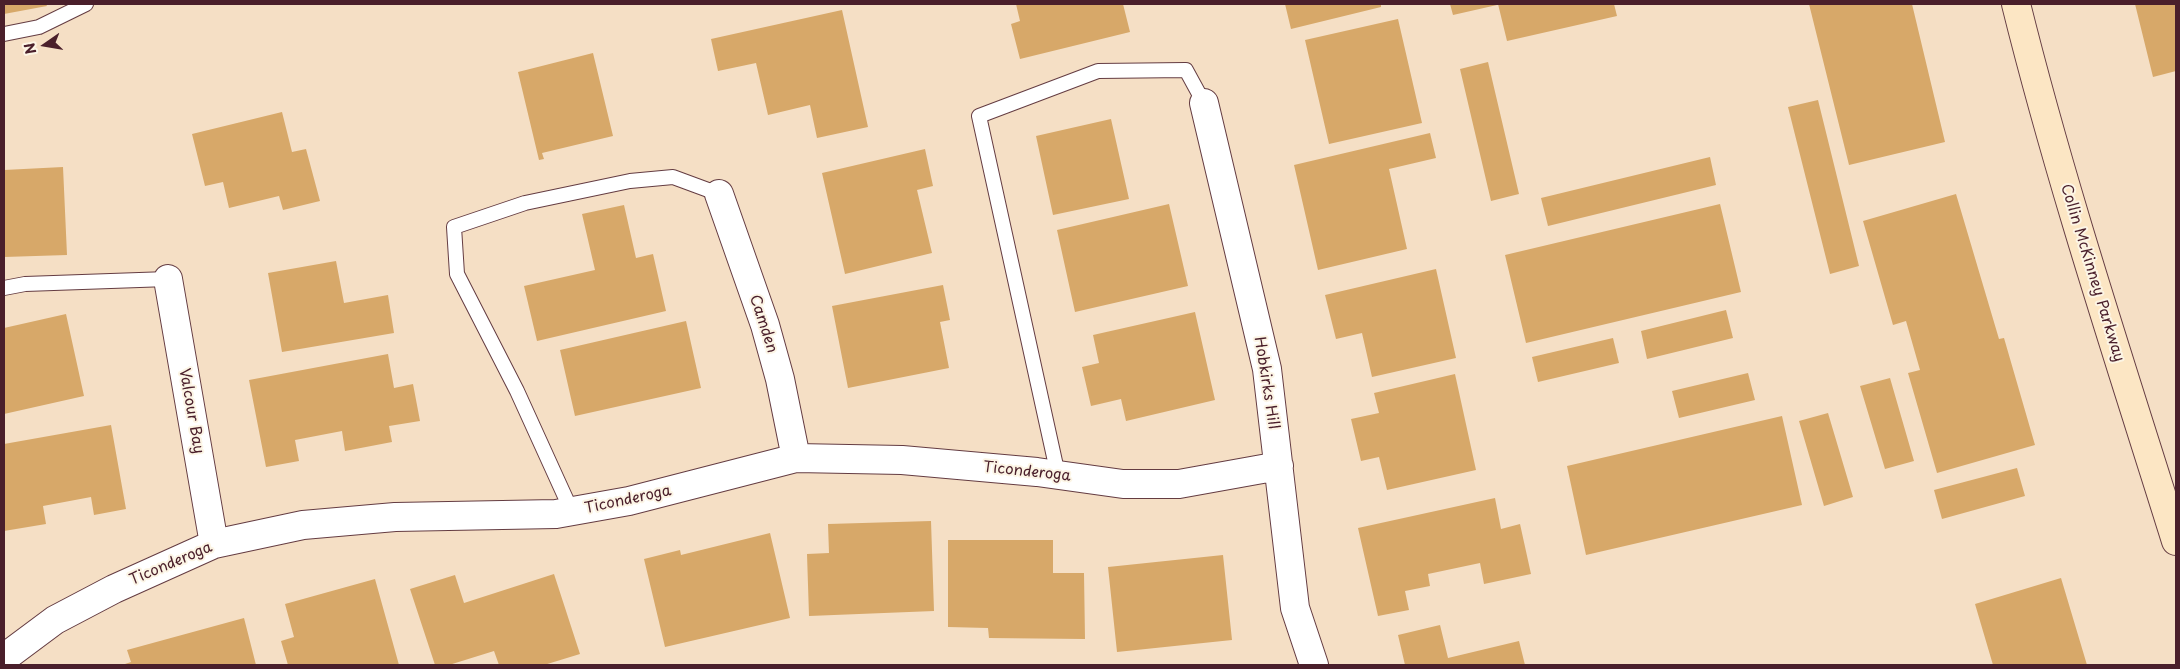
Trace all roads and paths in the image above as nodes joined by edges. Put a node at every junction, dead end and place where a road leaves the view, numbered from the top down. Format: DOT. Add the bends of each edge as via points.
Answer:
graph roads {
  1 [pos="86,4"];
  2 [pos="2016,4"];
  3 [pos="4,34"];
  4 [pos="1204,103"];
  5 [pos="719,194"];
  6 [pos="168,278"];
  7 [pos="4,288"];
  8 [pos="796,458"];
  9 [pos="1278,466"];
  10 [pos="1058,475"];
  11 [pos="572,512"];
  12 [pos="2176,541"];
  13 [pos="214,544"];
  14 [pos="4,658"];
  15 [pos="1314,665"];
  1 -- 3 [label="lane" via="39,28"];
  2 -- 12 [label="street, Collin McKinney Parkway" via="2086,254"];
  4 -- 9 [label="street, Hobkirks Hill" via="1267,369"];
  4 -- 10 [label="lane" via="1186,70 1098,71 979,116"];
  5 -- 8 [label="street, Camden" via="780,378"];
  5 -- 11 [label="lane" via="673,177 630,181 525,203 454,227 457,274 517,391"];
  6 -- 7 [label="lane" via="25,284"];
  6 -- 13 [label="street, Valcour Bay"];
  8 -- 10 [label="street, Ticonderoga" via="902,460"];
  8 -- 11 [label="street, Ticonderoga" via="629,501"];
  9 -- 10 [label="street, Ticonderoga" via="1179,484 1123,484"];
  9 -- 15 [label="street, Hobkirks Hill" via="1295,608"];
  11 -- 13 [label="street, Ticonderoga" via="395,517 303,525"];
  13 -- 14 [label="street, Ticonderoga" via="114,589 55,620"];
}
